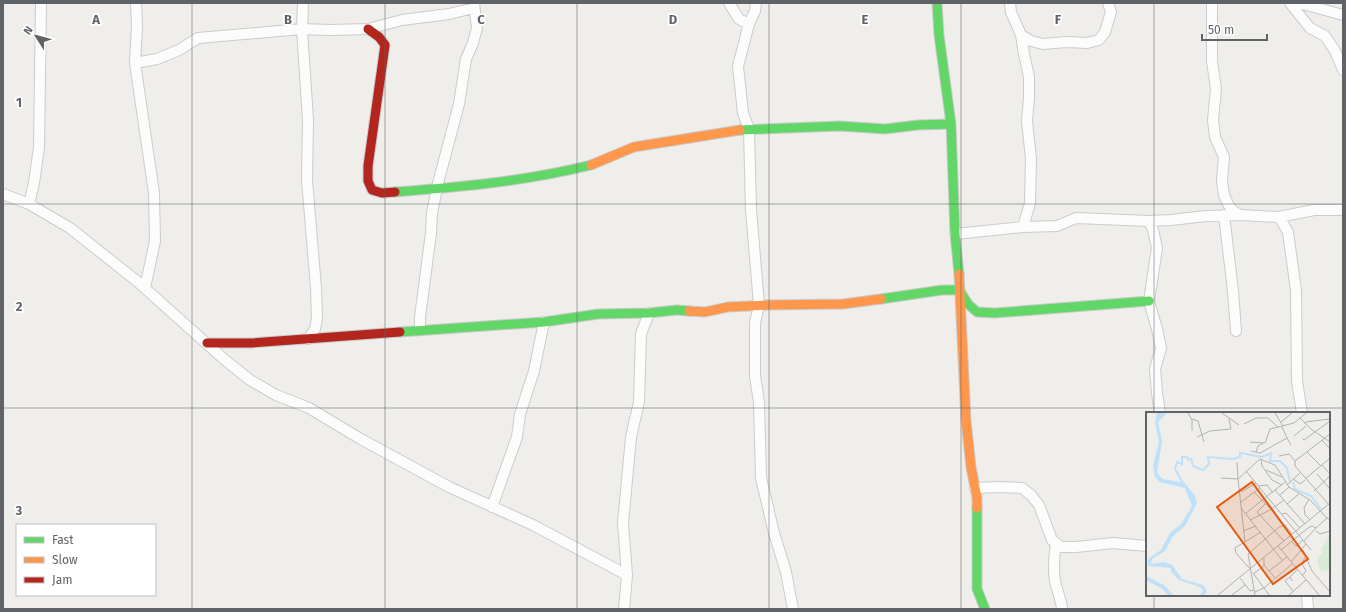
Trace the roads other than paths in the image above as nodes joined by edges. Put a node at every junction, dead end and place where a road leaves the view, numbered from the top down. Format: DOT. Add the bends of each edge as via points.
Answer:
graph roads {
  1 [pos="41,3"];
  2 [pos="136,3"];
  3 [pos="303,3"];
  4 [pos="729,3"];
  5 [pos="756,3"];
  6 [pos="937,3"];
  7 [pos="1010,3"];
  8 [pos="1108,3"];
  9 [pos="1212,3"];
  10 [pos="1290,3"];
  11 [pos="1299,3"];
  12 [pos="474,5"];
  13 [pos="1343,15"];
  14 [pos="749,24"];
  15 [pos="368,28"];
  16 [pos="302,29"];
  17 [pos="1021,35"];
  18 [pos="135,63"];
  19 [pos="1343,70"];
  20 [pos="951,124"];
  21 [pos="749,129"];
  22 [pos="437,188"];
  23 [pos="3,194"];
  24 [pos="29,204"];
  25 [pos="1343,210"];
  26 [pos="1224,215"];
  27 [pos="1240,215"];
  28 [pos="1279,217"];
  29 [pos="1149,221"];
  30 [pos="1024,227"];
  31 [pos="955,234"];
  32 [pos="145,288"];
  33 [pos="959,290"];
  34 [pos="1149,301"];
  35 [pos="759,305"];
  36 [pos="649,313"];
  37 [pos="544,322"];
  38 [pos="420,330"];
  39 [pos="1236,331"];
  40 [pos="308,339"];
  41 [pos="207,343"];
  42 [pos="1160,412"];
  43 [pos="1302,412"];
  44 [pos="975,488"];
  45 [pos="492,507"];
  46 [pos="1056,543"];
  47 [pos="1146,546"];
  48 [pos="627,575"];
  49 [pos="1307,596"];
  50 [pos="624,609"];
  51 [pos="793,609"];
  52 [pos="985,609"];
  53 [pos="1062,609"];
  54 [pos="1308,609"];
  1 -- 24 [label="street" via="39,147"];
  2 -- 18 [label="street"];
  3 -- 16 [label="street"];
  4 -- 14 [label="street" via="739,19"];
  5 -- 14 [label="street"];
  6 -- 20 [label="street"];
  7 -- 17 [label="street"];
  8 -- 17 [label="street" via="1111,12 1105,32 1099,40 1087,43 1043,44"];
  9 -- 27 [label="street" via="1212,61 1216,89 1213,120 1215,137 1224,157 1224,195 1232,210"];
  10 -- 19 [label="street" via="1310,28 1325,36"];
  11 -- 13 [label="street"];
  12 -- 15 [label="street" via="449,14 402,20"];
  12 -- 22 [label="street" via="477,28 466,59 459,104"];
  14 -- 21 [label="street" via="738,66 743,113"];
  15 -- 16 [label="street"];
  15 -- 22 [label="street" via="385,45 368,181 372,190 382,193"];
  16 -- 18 [label="street" via="198,38 179,50"];
  16 -- 40 [label="street" via="308,120 307,180 317,318 315,328"];
  17 -- 30 [label="street" via="1029,77 1027,121 1031,159 1030,203"];
  18 -- 32 [label="street" via="154,193 154,241"];
  20 -- 21 [label="street" via="885,129 840,126"];
  20 -- 31 [label="street"];
  21 -- 22 [label="street" via="634,147 595,164 560,173 470,186"];
  21 -- 35 [label="street" via="751,210"];
  22 -- 38 [label="street"];
  23 -- 24 [label="street"];
  24 -- 32 [label="street" via="70,228"];
  25 -- 28 [label="street" via="1314,210"];
  26 -- 27 [label="street"];
  26 -- 29 [label="street"];
  26 -- 39 [label="street"];
  27 -- 28 [label="street"];
  28 -- 43 [label="street" via="1288,232 1296,290 1296,381"];
  29 -- 30 [label="street" via="1076,218 1057,226"];
  29 -- 34 [label="street" via="1157,248"];
  30 -- 31 [label="street"];
  31 -- 33 [label="street"];
  32 -- 41 [label="street"];
  33 -- 34 [label="street" via="977,312"];
  33 -- 35 [label="street" via="942,290 842,304"];
  33 -- 44 [label="street" via="966,420"];
  34 -- 42 [label="street" via="1160,348 1155,370"];
  35 -- 36 [label="street" via="728,307 705,312 677,310"];
  35 -- 51 [label="street" via="755,322 755,376 759,402 761,478"];
  36 -- 37 [label="street" via="598,314"];
  36 -- 48 [label="street" via="641,334 639,402 631,437 623,523"];
  37 -- 38 [label="street"];
  37 -- 45 [label="street" via="534,371 520,414 517,437"];
  38 -- 40 [label="street"];
  40 -- 41 [label="street"];
  41 -- 45 [label="street" via="250,380 276,395 309,408 449,487"];
  44 -- 46 [label="street" via="1022,488 1039,505 1052,540"];
  44 -- 52 [label="street" via="977,588"];
  45 -- 48 [label="street" via="533,525"];
  46 -- 47 [label="street" via="1061,547 1113,543"];
  46 -- 53 [label="street" via="1055,582"];
  48 -- 50 [label="street"];
  49 -- 54 [label="street"];
}
